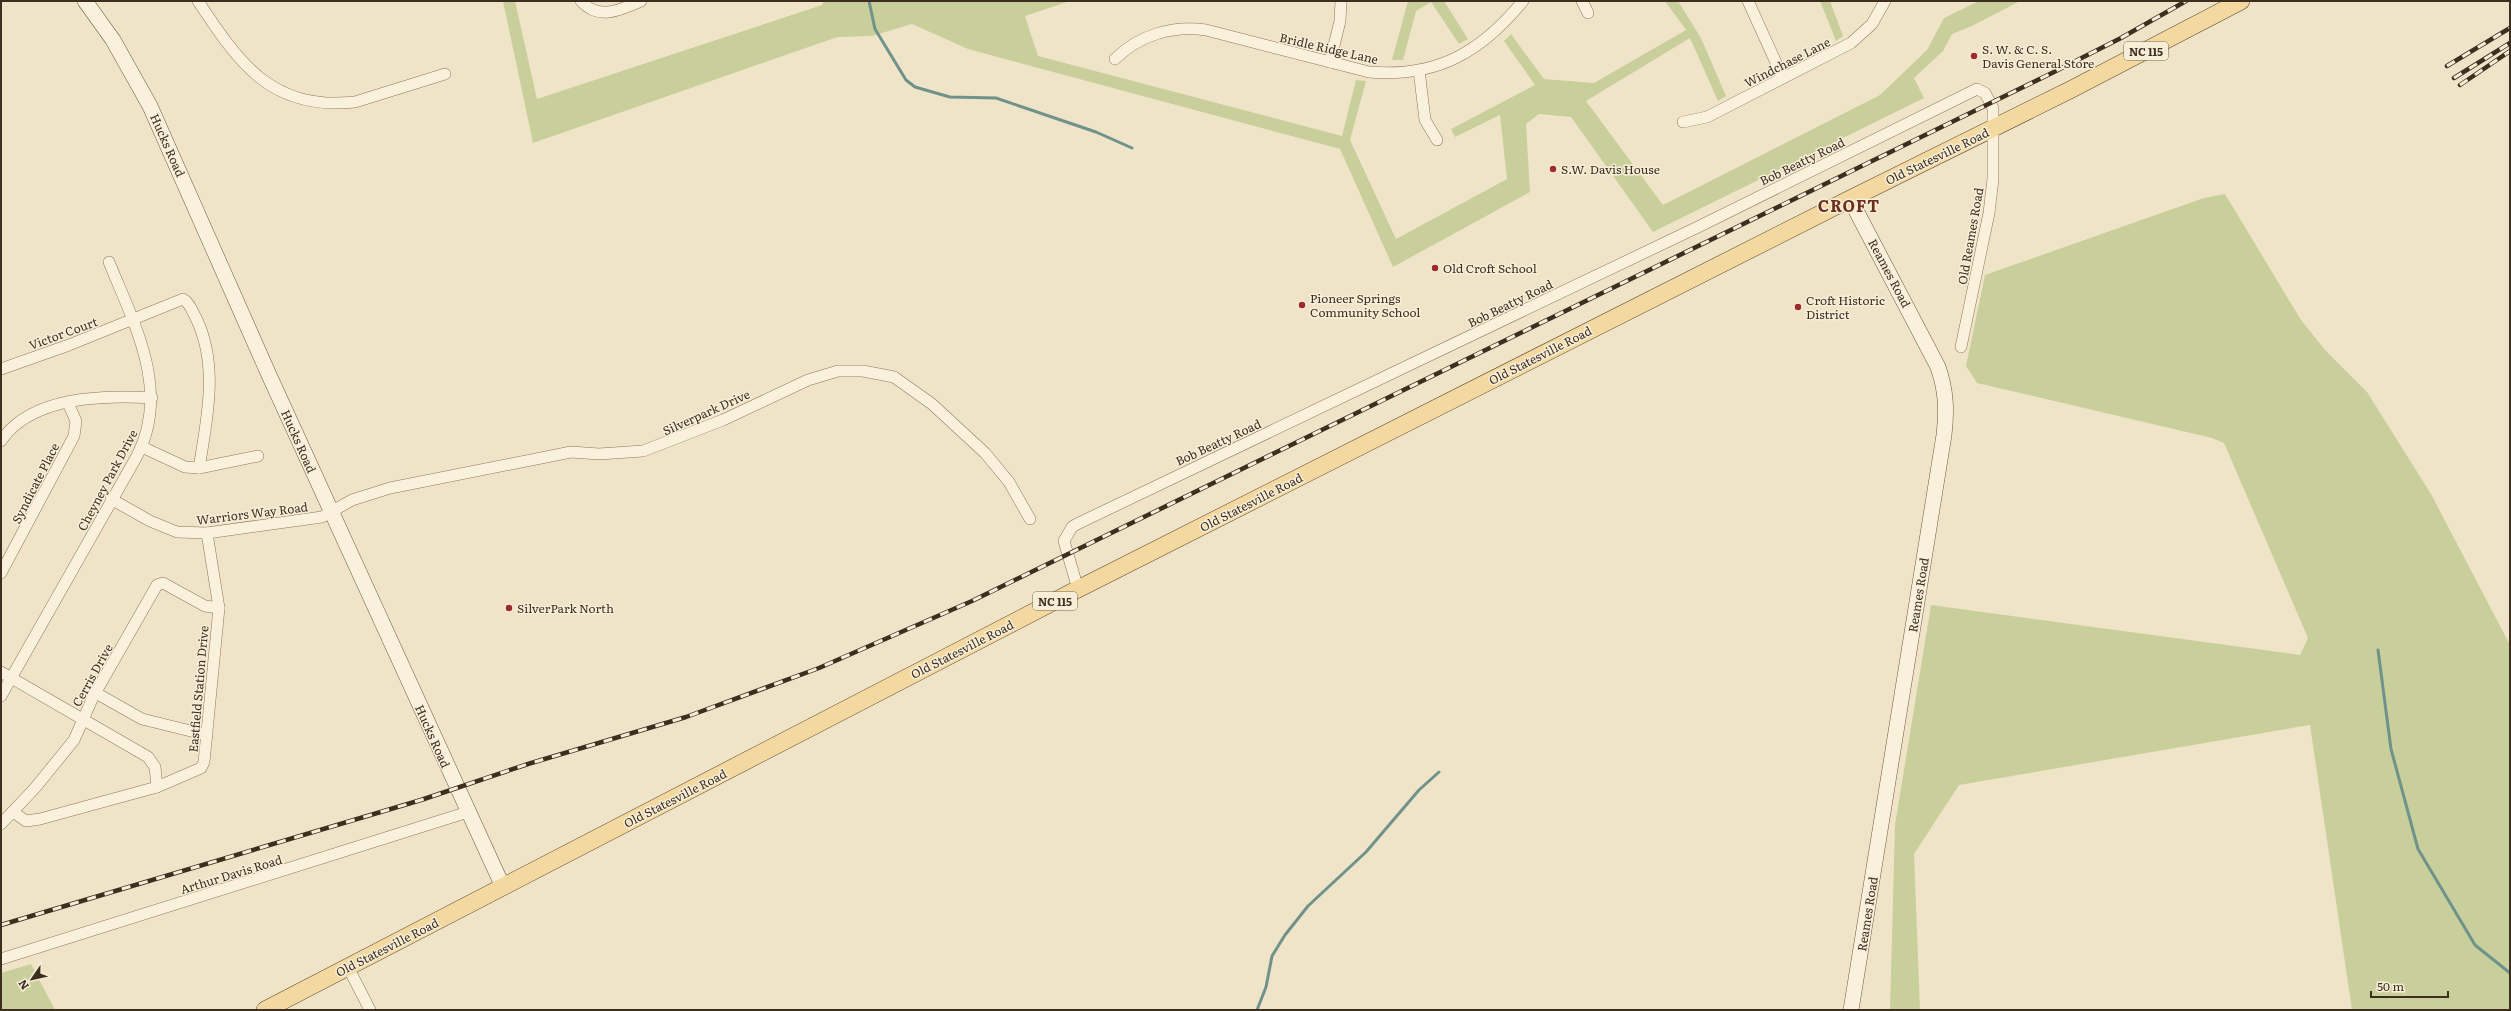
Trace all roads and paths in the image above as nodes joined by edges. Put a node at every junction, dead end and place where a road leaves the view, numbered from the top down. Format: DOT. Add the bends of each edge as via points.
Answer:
graph roads {
  1 [pos="85,1"];
  2 [pos="198,1"];
  3 [pos="581,1"];
  4 [pos="641,1"];
  5 [pos="1341,1"];
  6 [pos="1523,1"];
  7 [pos="1582,1"];
  8 [pos="1748,1"];
  9 [pos="1885,1"];
  10 [pos="2241,1"];
  11 [pos="1588,13"];
  12 [pos="1115,59"];
  13 [pos="1330,62"];
  14 [pos="1419,70"];
  15 [pos="444,74"];
  16 [pos="1783,78"];
  17 [pos="1683,122"];
  18 [pos="1994,128"];
  19 [pos="1437,140"];
  20 [pos="1850,199"];
  21 [pos="109,262"];
  22 [pos="133,320"];
  23 [pos="1961,347"];
  24 [pos="1,369"];
  25 [pos="152,398"];
  26 [pos="68,403"];
  27 [pos="1,441"];
  28 [pos="142,447"];
  29 [pos="258,456"];
  30 [pos="199,468"];
  31 [pos="111,499"];
  32 [pos="332,513"];
  33 [pos="1030,520"];
  34 [pos="207,533"];
  35 [pos="1,573"];
  36 [pos="1078,589"];
  37 [pos="219,608"];
  38 [pos="1,672"];
  39 [pos="11,678"];
  40 [pos="96,693"];
  41 [pos="1,696"];
  42 [pos="83,720"];
  43 [pos="206,735"];
  44 [pos="157,787"];
  45 [pos="13,812"];
  46 [pos="468,812"];
  47 [pos="1,824"];
  48 [pos="503,887"];
  49 [pos="1,959"];
  50 [pos="348,967"];
  51 [pos="265,1010"];
  52 [pos="370,1010"];
  53 [pos="1851,1010"];
  1 -- 32 [label="main road, Hucks Road" via="113,40 150,106"];
  2 -- 15 [label="street" via="252,74 282,92 305,100 341,104 355,102"];
  3 -- 4 [label="street" via="600,13 613,13"];
  5 -- 13 [label="street" via="1340,21"];
  6 -- 14 [label="street, Bridle Ridge Lane" via="1484,42 1454,59"];
  7 -- 11 [label="street"];
  8 -- 16 [label="street"];
  9 -- 16 [label="street, Windchase Lane" via="1872,24 1851,44"];
  10 -- 18 [label="main road, Old Statesville Road / NC 115"];
  12 -- 13 [label="street, Bridle Ridge Lane" via="1129,46 1143,39 1185,28 1206,30"];
  13 -- 14 [label="street, Bridle Ridge Lane" via="1369,72"];
  14 -- 19 [label="street" via="1425,120"];
  16 -- 17 [label="street, Windchase Lane" via="1707,117"];
  18 -- 20 [label="main road, Old Statesville Road / NC 115"];
  18 -- 23 [label="street, Old Reames Road" via="1989,213"];
  18 -- 36 [label="street, Bob Beatty Road" via="1993,108 1985,93 1981,90 1972,91 1687,232 1077,524 1072,527 1064,541"];
  20 -- 36 [label="main road, Old Statesville Road / NC 115"];
  20 -- 53 [label="main road, Reames Road" via="1938,367 1945,385 1947,401 1942,450"];
  21 -- 22 [label="street, Cheyney Park Drive"];
  22 -- 24 [label="street, Victor Court"];
  22 -- 25 [label="street, Cheyney Park Drive" via="147,362"];
  22 -- 30 [label="street, Victor Court" via="183,299 188,302 204,333 208,354 209,390"];
  25 -- 26 [label="street" via="101,396"];
  25 -- 28 [label="street, Cheyney Park Drive" via="151,418"];
  26 -- 27 [label="street" via="26,418 14,426"];
  26 -- 35 [label="street, Syndicate Place" via="76,421 74,436"];
  28 -- 30 [label="street" via="185,467"];
  28 -- 31 [label="street, Cheyney Park Drive"];
  29 -- 30 [label="street"];
  31 -- 34 [label="street, Warriors Way Road" via="150,521 177,532"];
  31 -- 39 [label="street, Cheyney Park Drive"];
  32 -- 33 [label="street, Silverpark Drive" via="352,500 390,488 571,452 599,454 643,451 723,420 808,380 838,371 851,371 894,377 932,404 985,453 1009,482"];
  32 -- 34 [label="street, Warriors Way Road" via="322,517"];
  32 -- 46 [label="main road, Hucks Road"];
  34 -- 37 [label="street, Eastfield Station Drive"];
  36 -- 48 [label="main road, Old Statesville Road / NC 115"];
  37 -- 40 [label="street, Cerris Drive" via="205,606 163,583 157,585"];
  37 -- 43 [label="street, Eastfield Station Drive"];
  38 -- 39 [label="street"];
  39 -- 41 [label="street, Cheyney Park Drive"];
  39 -- 42 [label="street"];
  40 -- 42 [label="street, Cerris Drive"];
  40 -- 43 [label="street" via="142,719"];
  42 -- 44 [label="street" via="148,757 155,767"];
  42 -- 45 [label="street, Cerris Drive" via="64,754"];
  43 -- 44 [label="street, Eastfield Station Drive" via="204,762 200,768"];
  44 -- 45 [label="street, Eastfield Station Drive" via="40,819 26,821"];
  45 -- 47 [label="street, Cerris Drive"];
  46 -- 48 [label="main road, Hucks Road"];
  46 -- 49 [label="street, Arthur Davis Road"];
  48 -- 50 [label="main road, Old Statesville Road / NC 115"];
  50 -- 51 [label="main road, Old Statesville Road / NC 115"];
  50 -- 52 [label="street"];
}
